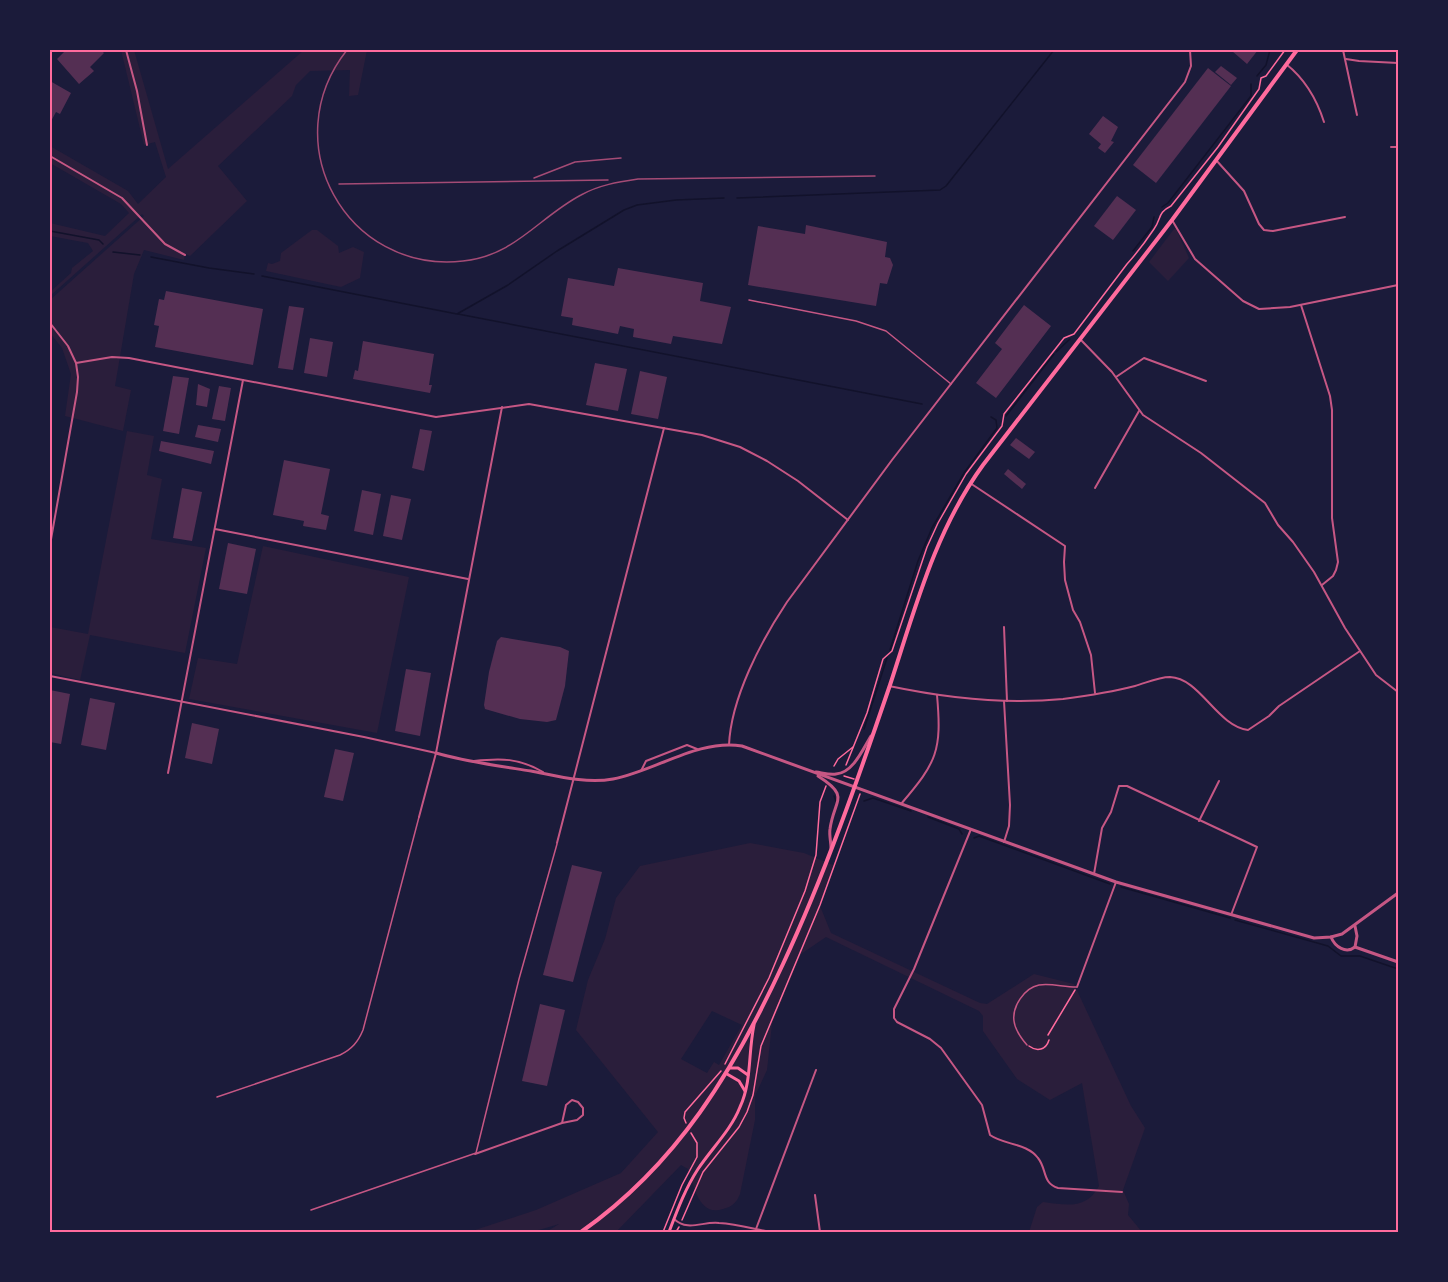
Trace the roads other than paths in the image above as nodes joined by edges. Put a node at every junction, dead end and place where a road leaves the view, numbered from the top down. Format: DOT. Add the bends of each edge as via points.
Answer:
graph roads {
  1 [pos="126,50"];
  2 [pos="1190,50"];
  3 [pos="1298,50"];
  4 [pos="1343,50"];
  5 [pos="1346,59"];
  6 [pos="1398,63"];
  7 [pos="1286,64"];
  8 [pos="1357,115"];
  9 [pos="1324,122"];
  10 [pos="147,145"];
  11 [pos="1391,147"];
  12 [pos="1398,147"];
  13 [pos="50,156"];
  14 [pos="1216,160"];
  15 [pos="1345,217"];
  16 [pos="1172,220"];
  17 [pos="185,255"];
  18 [pos="1398,285"];
  19 [pos="749,300"];
  20 [pos="1301,305"];
  21 [pos="50,323"];
  22 [pos="1080,339"];
  23 [pos="76,363"];
  24 [pos="1116,376"];
  25 [pos="243,380"];
  26 [pos="1206,381"];
  27 [pos="952,384"];
  28 [pos="502,407"];
  29 [pos="1140,411"];
  30 [pos="664,428"];
  31 [pos="970,483"];
  32 [pos="1095,488"];
  33 [pos="848,520"];
  34 [pos="215,529"];
  35 [pos="50,545"];
  36 [pos="469,579"];
  37 [pos="1322,585"];
  38 [pos="1004,627"];
  39 [pos="1360,651"];
  40 [pos="50,676"];
  41 [pos="889,686"];
  42 [pos="1398,692"];
  43 [pos="1095,693"];
  44 [pos="937,695"];
  45 [pos="182,701"];
  46 [pos="1006,701"];
  47 [pos="872,734"];
  48 [pos="729,745"];
  49 [pos="700,750"];
  50 [pos="436,753"];
  51 [pos="472,761"];
  52 [pos="640,771"];
  53 [pos="811,771"];
  54 [pos="168,773"];
  55 [pos="545,774"];
  56 [pos="572,778"];
  57 [pos="1220,781"];
  58 [pos="854,787"];
  59 [pos="901,804"];
  60 [pos="419,818"];
  61 [pos="1199,821"];
  62 [pos="971,829"];
  63 [pos="1004,842"];
  64 [pos="557,843"];
  65 [pos="831,852"];
  66 [pos="1094,874"];
  67 [pos="1116,882"];
  68 [pos="1398,893"];
  69 [pos="1231,915"];
  70 [pos="1354,926"];
  71 [pos="1331,937"];
  72 [pos="1355,947"];
  73 [pos="1398,962"];
  74 [pos="1077,987"];
  75 [pos="755,1021"];
  76 [pos="1027,1045"];
  77 [pos="730,1068"];
  78 [pos="816,1071"];
  79 [pos="726,1074"];
  80 [pos="749,1077"];
  81 [pos="746,1093"];
  82 [pos="217,1097"];
  83 [pos="562,1123"];
  84 [pos="475,1154"];
  85 [pos="1122,1192"];
  86 [pos="815,1195"];
  87 [pos="311,1210"];
  88 [pos="674,1219"];
  89 [pos="756,1229"];
  90 [pos="581,1233"];
  91 [pos="669,1233"];
  92 [pos="771,1233"];
  93 [pos="820,1233"];
  1 -- 10 [label="street"];
  2 -- 27 [label="street" via="1191,66 1185,82"];
  3 -- 7 [label="main road"];
  4 -- 5 [label="street"];
  5 -- 6 [label="street"];
  5 -- 8 [label="street"];
  7 -- 9 [label="street" via="1315,99"];
  7 -- 14 [label="main road"];
  11 -- 12 [label="street"];
  13 -- 17 [label="street" via="122,198 165,244"];
  14 -- 15 [label="street" via="1244,191 1264,231"];
  14 -- 16 [label="main road"];
  16 -- 20 [label="street" via="1193,257 1248,304 1259,309"];
  16 -- 22 [label="main road"];
  18 -- 20 [label="street"];
  19 -- 27 [label="lane" via="886,330"];
  20 -- 37 [label="street" via="1332,410 1332,518 1338,562 1333,576"];
  21 -- 23 [label="street" via="69,346"];
  22 -- 24 [label="street"];
  22 -- 31 [label="main road"];
  23 -- 25 [label="street" via="118,357"];
  23 -- 35 [label="street" via="77,392"];
  24 -- 26 [label="street" via="1144,358"];
  24 -- 29 [label="street"];
  25 -- 28 [label="street" via="436,417"];
  25 -- 34 [label="street"];
  27 -- 33 [label="street"];
  28 -- 30 [label="street" via="539,405"];
  28 -- 36 [label="street"];
  29 -- 32 [label="street"];
  29 -- 37 [label="street" via="1261,500"];
  30 -- 33 [label="street" via="711,437 748,450 786,472"];
  30 -- 56 [label="street"];
  31 -- 41 [label="main road" via="934,552"];
  31 -- 43 [label="street" via="1065,546 1065,579 1092,655"];
  33 -- 48 [label="street" via="772,627 736,707"];
  34 -- 36 [label="street"];
  34 -- 45 [label="street"];
  36 -- 50 [label="street"];
  37 -- 39 [label="street"];
  38 -- 46 [label="street"];
  39 -- 42 [label="street" via="1376,675"];
  39 -- 43 [label="street" via="1248,730 1224,718 1176,678 1163,677"];
  40 -- 45 [label="street"];
  41 -- 44 [label="street"];
  41 -- 47 [label="main road"];
  43 -- 46 [label="street" via="1062,699"];
  44 -- 46 [label="street"];
  44 -- 59 [label="street" via="940,733 934,757 923,778"];
  45 -- 50 [label="street"];
  45 -- 54 [label="street"];
  46 -- 63 [label="street" via="1010,805"];
  47 -- 53 [label="street" via="846,772"];
  47 -- 58 [label="main road"];
  48 -- 49 [label="street"];
  48 -- 53 [label="street"];
  49 -- 52 [label="street"];
  49 -- 52 [label="street" via="687,745 646,760"];
  50 -- 51 [label="street"];
  50 -- 60 [label="street"];
  51 -- 55 [label="street"];
  51 -- 55 [label="street" via="499,758 527,763"];
  52 -- 56 [label="street" via="606,781"];
  53 -- 58 [label="street"];
  53 -- 65 [label="street" via="831,784 838,795 830,829"];
  55 -- 56 [label="street"];
  56 -- 64 [label="street"];
  57 -- 61 [label="street"];
  58 -- 59 [label="street"];
  58 -- 65 [label="main road"];
  59 -- 62 [label="street"];
  60 -- 82 [label="lane" via="357,1042 340,1055"];
  61 -- 66 [label="street" via="1133,788 1119,786 1102,828"];
  61 -- 69 [label="street" via="1257,847"];
  62 -- 63 [label="street"];
  62 -- 85 [label="street" via="894,1009 894,1018 941,1048 982,1105 990,1135 1032,1152 1050,1185"];
  63 -- 66 [label="street"];
  64 -- 84 [label="lane"];
  65 -- 75 [label="main road"];
  66 -- 67 [label="street"];
  67 -- 69 [label="street"];
  67 -- 74 [label="street"];
  68 -- 70 [label="street"];
  69 -- 71 [label="street" via="1307,937"];
  70 -- 71 [label="street"];
  70 -- 72 [label="street"];
  71 -- 72 [label="street" via="1340,948"];
  72 -- 73 [label="street"];
  74 -- 76 [label="lane" via="1041,985 1024,994 1013,1019"];
  75 -- 77 [label="main road"];
  75 -- 80 [label="main road"];
  77 -- 79 [label="main road"];
  77 -- 80 [label="main road" via="738,1068"];
  78 -- 89 [label="street"];
  79 -- 81 [label="main road" via="739,1081"];
  79 -- 90 [label="main road" via="664,1160"];
  80 -- 81 [label="main road"];
  81 -- 88 [label="main road" via="733,1121 692,1178"];
  83 -- 83 [label="street" via="583,1115 583,1108 575,1100 566,1105"];
  83 -- 84 [label="street"];
  84 -- 87 [label="lane"];
  86 -- 93 [label="street"];
  88 -- 89 [label="street" via="680,1225 718,1222"];
  88 -- 91 [label="main road"];
  89 -- 92 [label="street"];
}
